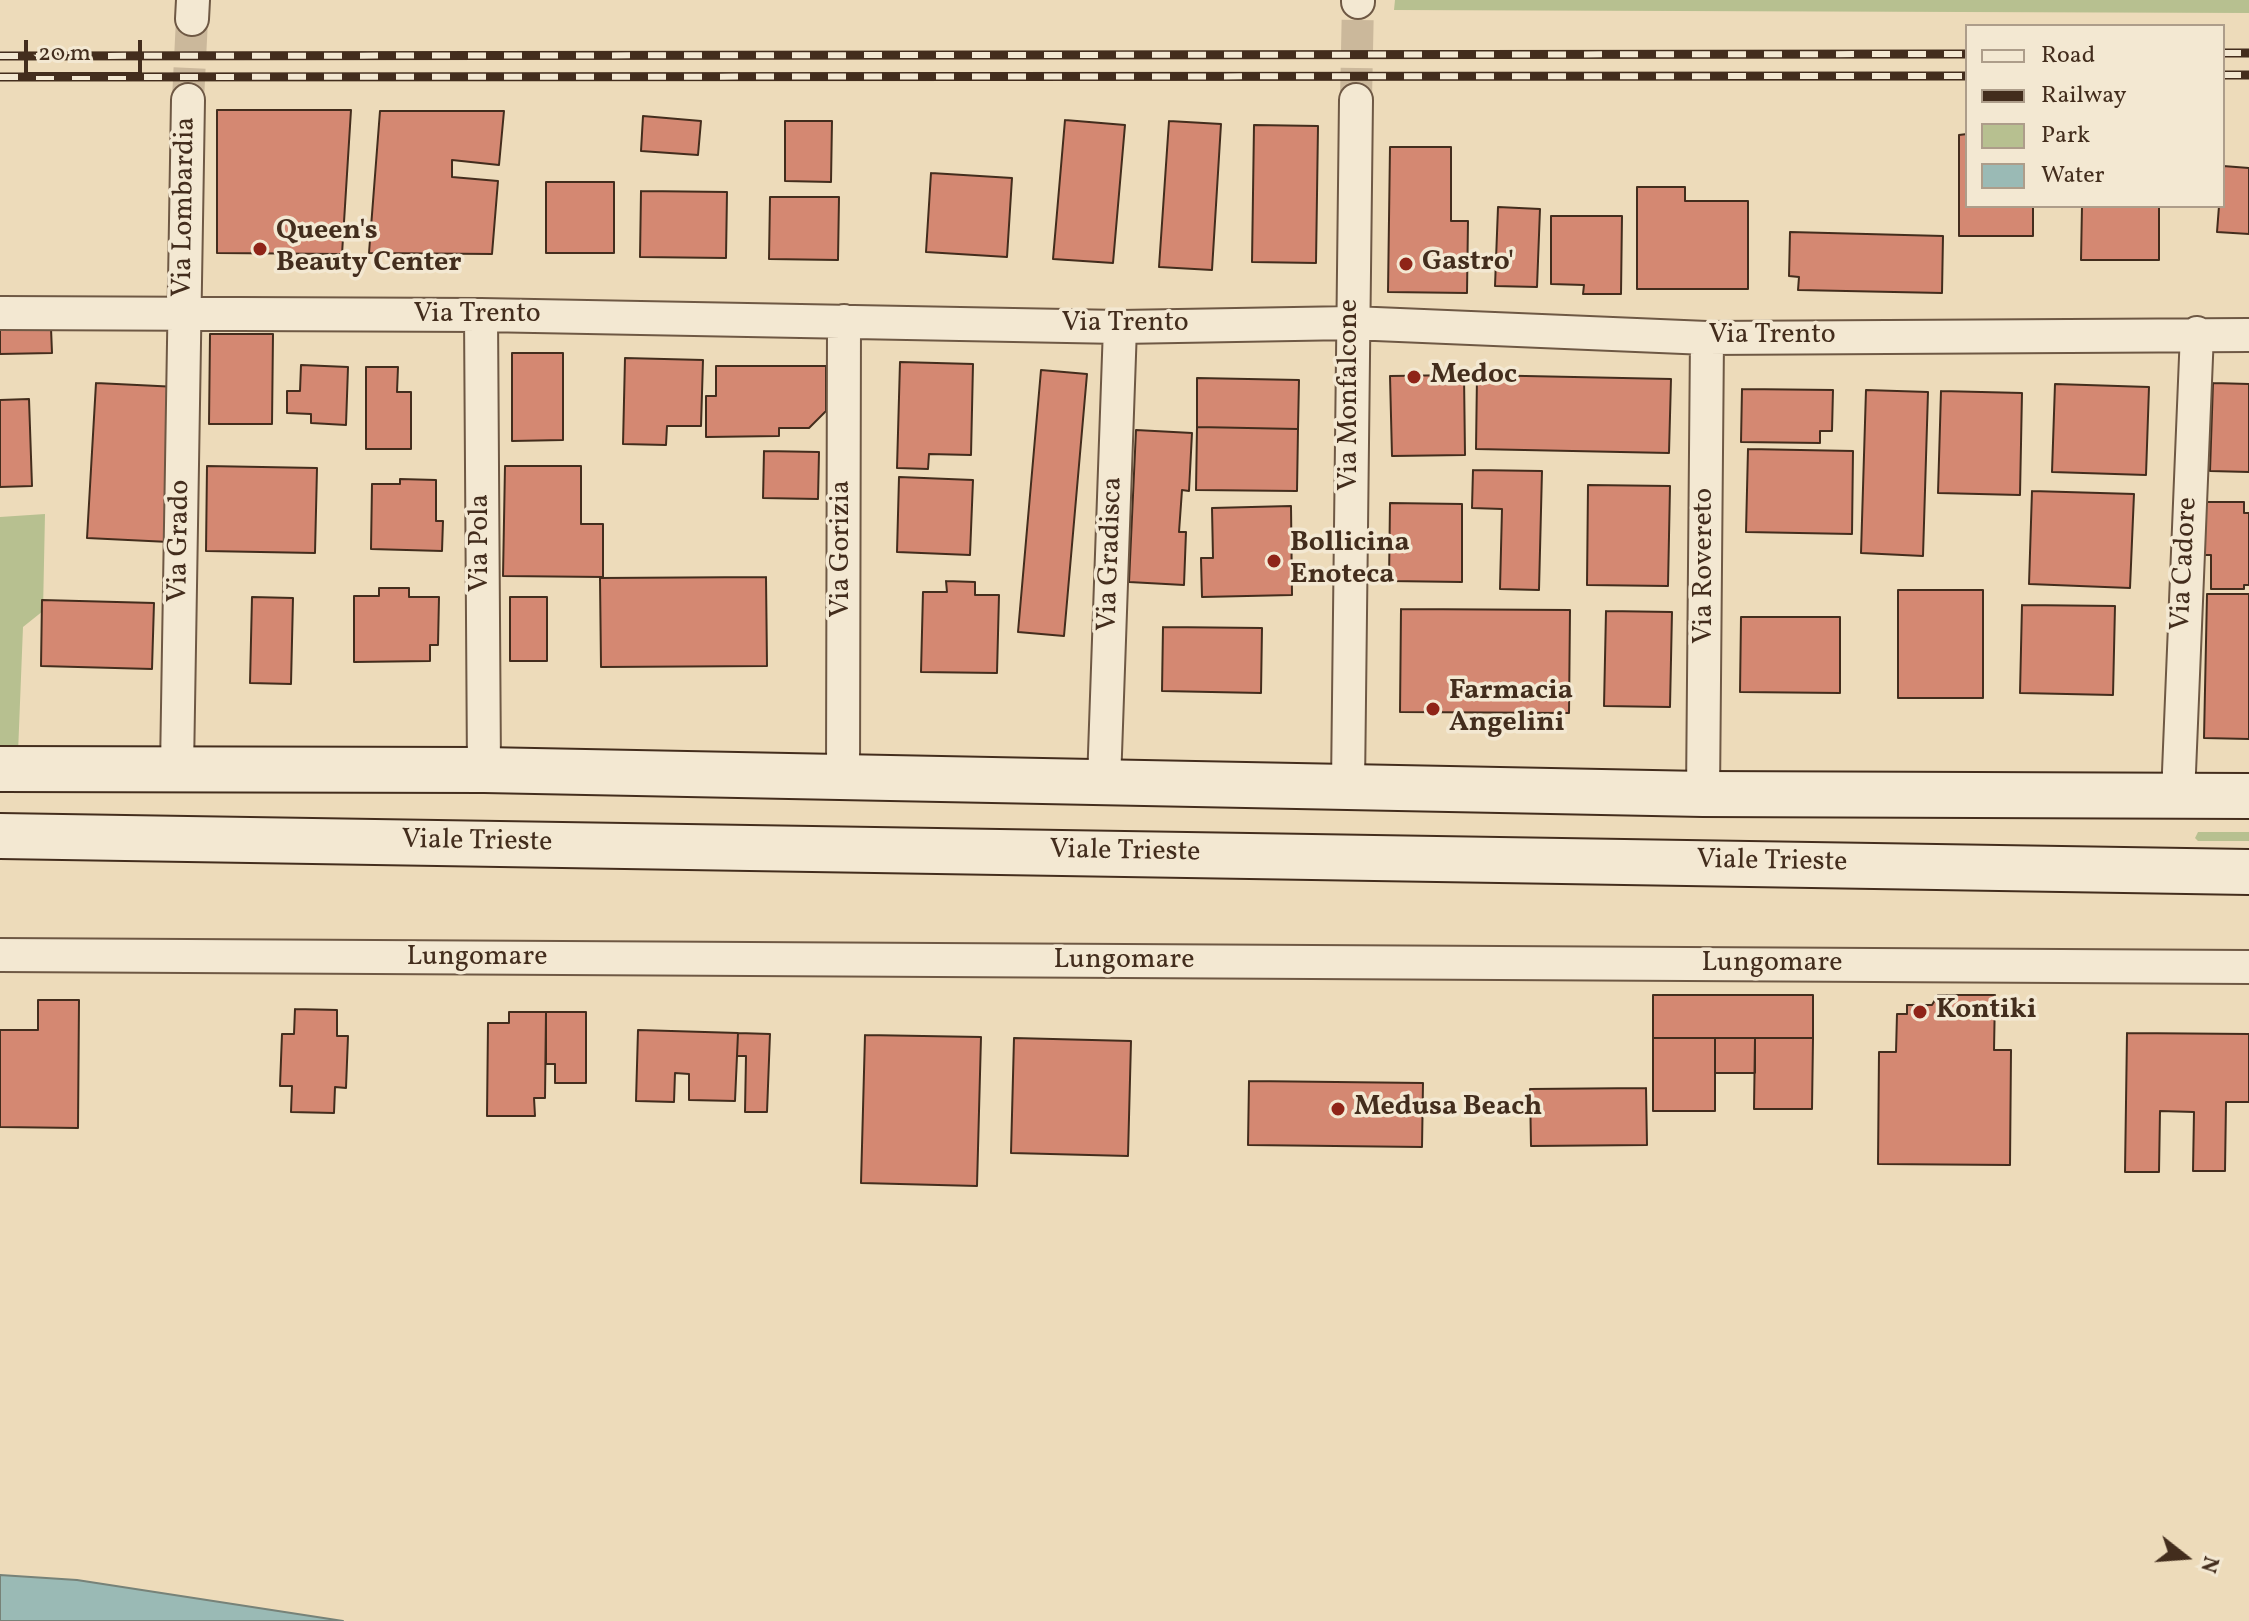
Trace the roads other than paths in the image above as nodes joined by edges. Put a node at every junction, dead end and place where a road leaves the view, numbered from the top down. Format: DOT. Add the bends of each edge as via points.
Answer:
graph roads {
  1 [pos="188,100"];
  2 [pos="1356,100"];
  3 [pos="0,313"];
  4 [pos="184,315"];
  5 [pos="481,315"];
  6 [pos="844,321"];
  7 [pos="1352,323"];
  8 [pos="1120,327"];
  9 [pos="2197,333"];
  10 [pos="2249,335"];
  11 [pos="1707,338"];
  12 [pos="177,768"];
  13 [pos="0,769"];
  14 [pos="484,770"];
  15 [pos="843,777"];
  16 [pos="1104,782"];
  17 [pos="1348,785"];
  18 [pos="1703,794"];
  19 [pos="2178,796"];
  20 [pos="2249,796"];
  21 [pos="0,836"];
  22 [pos="2249,872"];
  23 [pos="0,955"];
  24 [pos="2249,967"];
  1 -- 4 [label="street, Via Lombardia"];
  2 -- 7 [label="street, Via Monfalcone"];
  3 -- 4 [label="street, Via Trento"];
  4 -- 5 [label="street, Via Trento"];
  4 -- 12 [label="street, Via Grado"];
  5 -- 6 [label="street, Via Trento"];
  5 -- 14 [label="street, Via Pola"];
  6 -- 8 [label="street, Via Trento"];
  6 -- 15 [label="street, Via Gorizia"];
  7 -- 8 [label="street, Via Trento"];
  7 -- 11 [label="street, Via Trento"];
  7 -- 17 [label="street, Via Monfalcone"];
  8 -- 16 [label="street, Via Gradisca"];
  9 -- 10 [label="street, Via Trento"];
  9 -- 11 [label="street, Via Trento"];
  9 -- 19 [label="street, Via Cadore"];
  11 -- 18 [label="street, Via Rovereto"];
  12 -- 13 [label="street"];
  12 -- 14 [label="street"];
  14 -- 15 [label="street"];
  15 -- 16 [label="street"];
  16 -- 17 [label="street"];
  17 -- 18 [label="street"];
  18 -- 19 [label="street"];
  19 -- 20 [label="street"];
  21 -- 22 [label="street, Viale Trieste"];
  23 -- 24 [label="street, Lungomare"];
}
